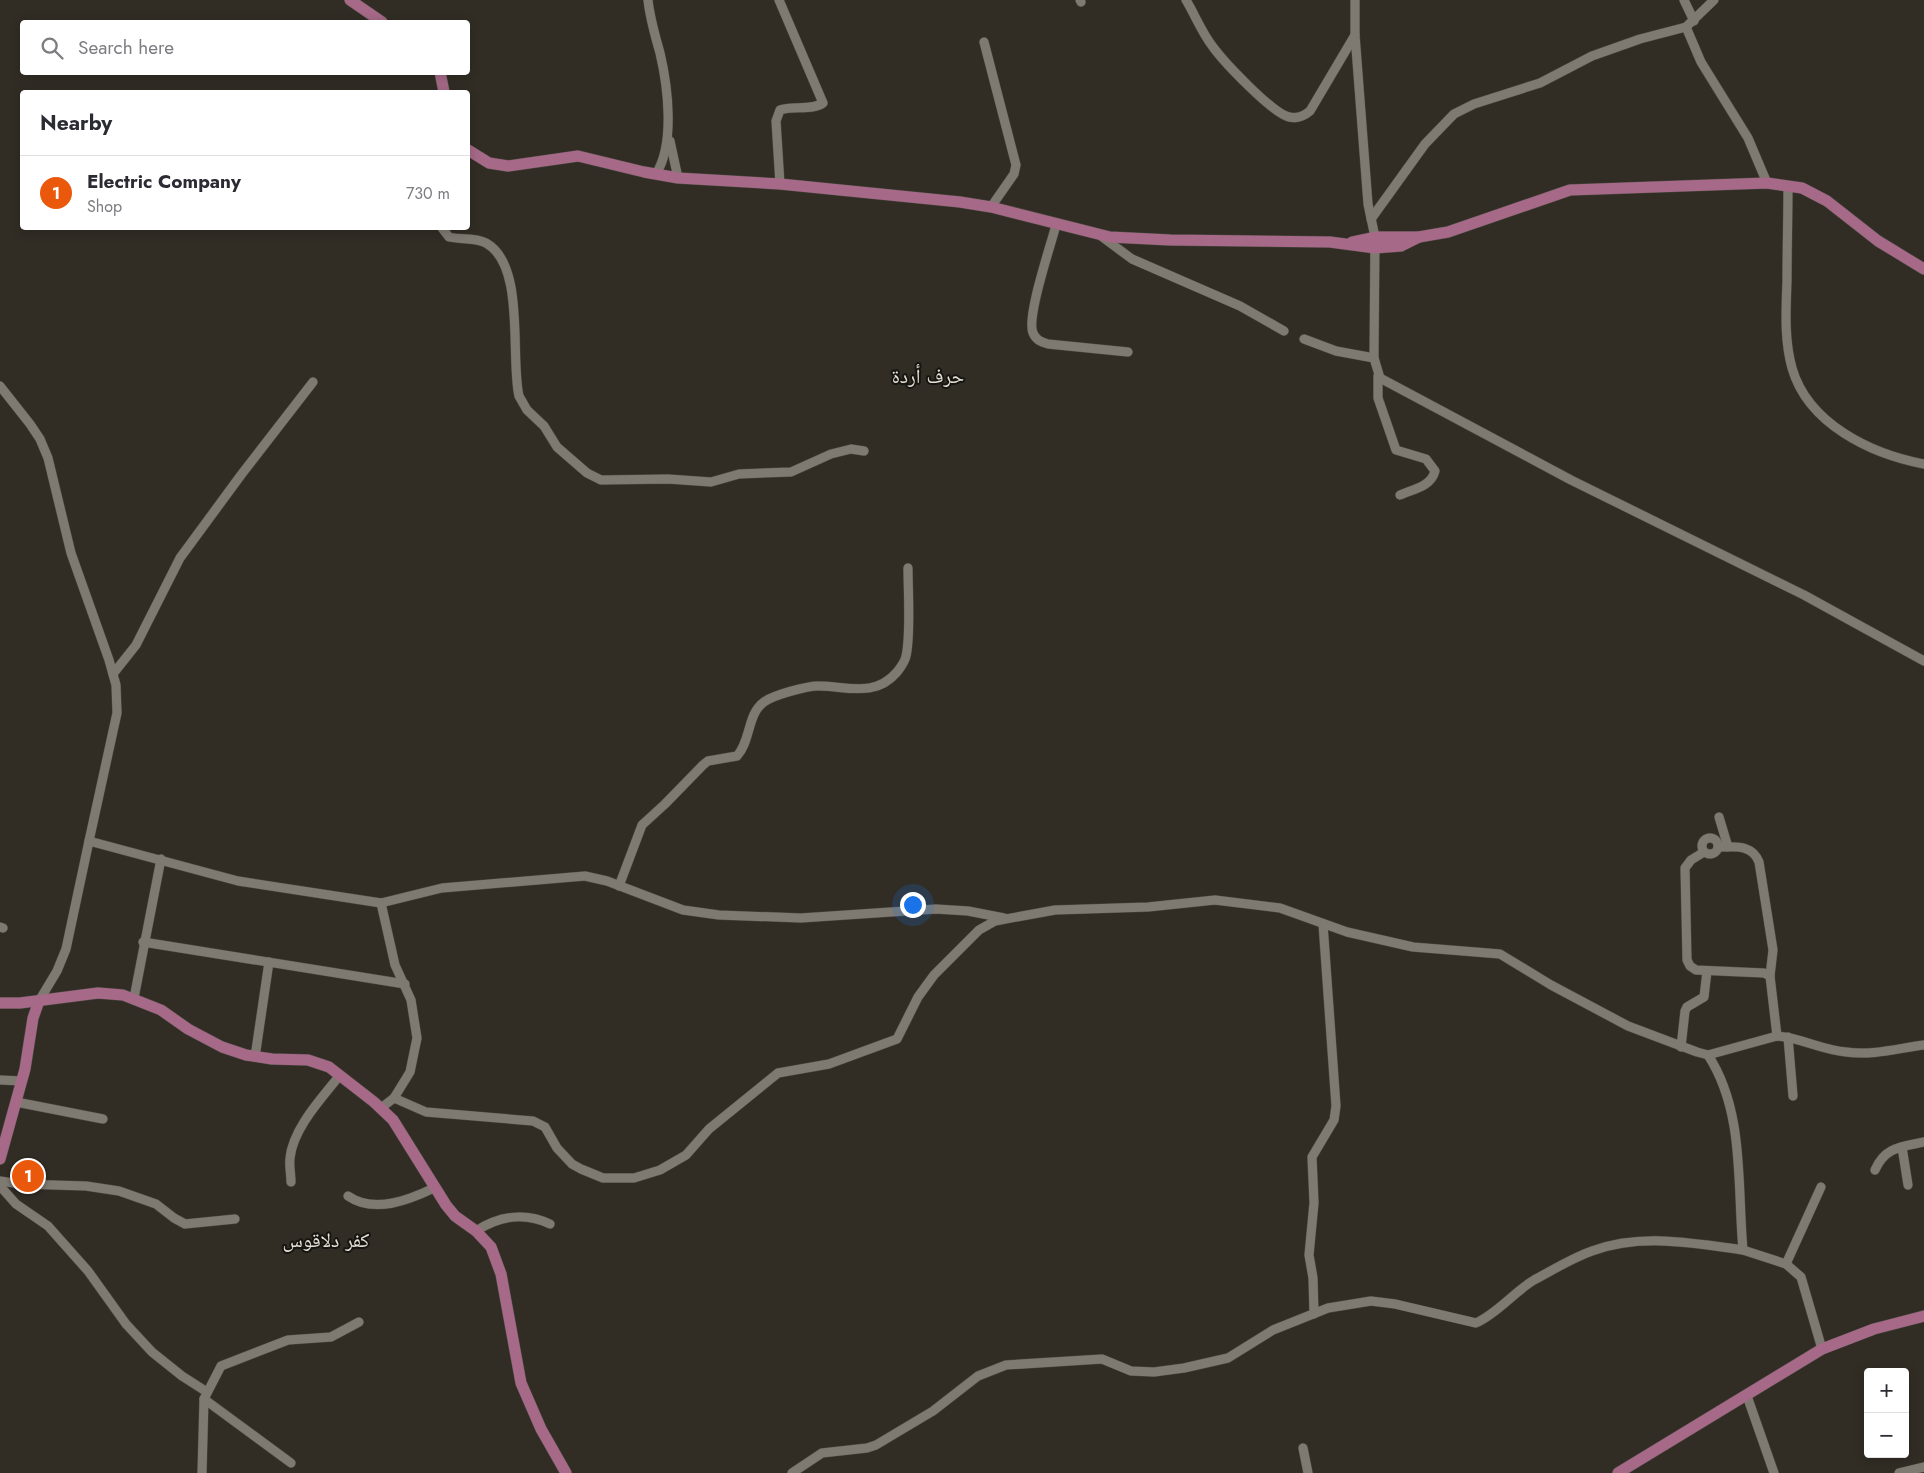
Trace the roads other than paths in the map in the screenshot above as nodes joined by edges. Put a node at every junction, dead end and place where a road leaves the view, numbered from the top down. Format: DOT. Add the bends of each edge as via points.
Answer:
graph roads {
  1 [pos="350,0"];
  2 [pos="648,0"];
  3 [pos="778,0"];
  4 [pos="1186,0"];
  5 [pos="1355,0"];
  6 [pos="1684,0"];
  7 [pos="1714,0"];
  8 [pos="379,20"];
  9 [pos="1690,24"];
  10 [pos="1355,35"];
  11 [pos="984,42"];
  12 [pos="441,75"];
  13 [pos="444,90"];
  14 [pos="667,124"];
  15 [pos="470,151"];
  16 [pos="656,174"];
  17 [pos="678,178"];
  18 [pos="1767,183"];
  19 [pos="780,184"];
  20 [pos="1788,186"];
  21 [pos="991,207"];
  22 [pos="1372,219"];
  23 [pos="1056,225"];
  24 [pos="444,230"];
  25 [pos="1099,235"];
  26 [pos="1375,242"];
  27 [pos="1924,269"];
  28 [pos="1284,331"];
  29 [pos="1304,339"];
  30 [pos="1128,352"];
  31 [pos="1374,358"];
  32 [pos="1378,376"];
  33 [pos="313,382"];
  34 [pos="0,386"];
  35 [pos="864,451"];
  36 [pos="1924,464"];
  37 [pos="1400,495"];
  38 [pos="908,568"];
  39 [pos="1924,661"];
  40 [pos="113,674"];
  41 [pos="1719,817"];
  42 [pos="89,841"];
  43 [pos="1728,847"];
  44 [pos="161,859"];
  45 [pos="619,886"];
  46 [pos="381,903"];
  47 [pos="1005,918"];
  48 [pos="1323,924"];
  49 [pos="144,942"];
  50 [pos="269,962"];
  51 [pos="1707,971"];
  52 [pos="1770,976"];
  53 [pos="405,984"];
  54 [pos="134,998"];
  55 [pos="39,1001"];
  56 [pos="0,1002"];
  57 [pos="1777,1036"];
  58 [pos="1788,1037"];
  59 [pos="1924,1045"];
  60 [pos="1681,1047"];
  61 [pos="1708,1055"];
  62 [pos="255,1056"];
  63 [pos="340,1075"];
  64 [pos="0,1080"];
  65 [pos="22,1081"];
  66 [pos="1793,1096"];
  67 [pos="394,1098"];
  68 [pos="16,1102"];
  69 [pos="381,1108"];
  70 [pos="103,1119"];
  71 [pos="1924,1142"];
  72 [pos="1902,1147"];
  73 [pos="0,1159"];
  74 [pos="1876,1170"];
  75 [pos="0,1181"];
  76 [pos="292,1182"];
  77 [pos="1908,1185"];
  78 [pos="0,1186"];
  79 [pos="1821,1187"];
  80 [pos="434,1188"];
  81 [pos="348,1196"];
  82 [pos="235,1219"];
  83 [pos="550,1224"];
  84 [pos="476,1231"];
  85 [pos="1744,1250"];
  86 [pos="1786,1264"];
  87 [pos="1314,1314"];
  88 [pos="1924,1316"];
  89 [pos="359,1322"];
  90 [pos="1822,1349"];
  91 [pos="205,1395"];
  92 [pos="1747,1396"];
  93 [pos="1303,1448"];
  94 [pos="291,1462"];
  95 [pos="1924,1467"];
  96 [pos="202,1473"];
  97 [pos="566,1473"];
  98 [pos="792,1473"];
  99 [pos="1308,1473"];
  100 [pos="1618,1473"];
  101 [pos="1774,1473"];
  102 [pos="1900,1473"];
  1 -- 8 [label="main road"];
  2 -- 14 [label="street" via="663,68"];
  3 -- 19 [label="street" via="823,103 818,107 780,110 776,121"];
  4 -- 10 [label="street" via="1219,55 1268,102 1290,117 1302,117 1310,111"];
  5 -- 10 [label="street"];
  6 -- 9 [label="street"];
  7 -- 9 [label="street"];
  9 -- 18 [label="street" via="1701,62 1748,138"];
  9 -- 22 [label="street" via="1592,56 1535,86 1462,109 1425,144"];
  10 -- 22 [label="street"];
  11 -- 21 [label="street" via="1016,165 1014,174"];
  12 -- 13 [label="main road"];
  14 -- 16 [label="street" via="665,152"];
  14 -- 17 [label="street"];
  15 -- 16 [label="main road" via="489,163 508,166 578,156"];
  16 -- 17 [label="main road"];
  17 -- 19 [label="main road"];
  18 -- 20 [label="main road"];
  18 -- 26 [label="main road" via="1570,190 1548,195 1473,224 1419,237 1401,246"];
  19 -- 21 [label="main road"];
  20 -- 27 [label="main road" via="1802,188 1827,201 1878,240"];
  20 -- 36 [label="street" via="1786,331 1793,370 1820,414 1856,440 1886,454"];
  21 -- 23 [label="main road"];
  22 -- 26 [label="street"];
  23 -- 25 [label="main road"];
  23 -- 30 [label="street" via="1040,281 1031,327 1034,336 1048,344"];
  24 -- 35 [label="street" via="449,237 485,242 501,258 512,296 519,396 557,447 592,476 607,481 668,479 711,482 739,474 791,472 831,454 851,449"];
  25 -- 26 [label="main road" via="1153,240"];
  25 -- 28 [label="street" via="1132,259 1240,306"];
  26 -- 31 [label="street"];
  29 -- 31 [label="street" via="1336,351"];
  31 -- 32 [label="street"];
  32 -- 37 [label="street" via="1378,398 1396,450 1426,459 1435,471 1428,484"];
  32 -- 39 [label="street" via="1391,386 1571,480 1804,595"];
  33 -- 40 [label="street" via="180,558 136,645"];
  34 -- 40 [label="street" via="30,424 48,458 72,553"];
  38 -- 45 [label="street" via="906,657 896,674 873,688 816,686 774,697 761,704 737,756 708,761 642,825"];
  40 -- 42 [label="street" via="117,713"];
  41 -- 43 [label="street"];
  42 -- 44 [label="street"];
  42 -- 55 [label="street" via="64,958"];
  43 -- 51 [label="street" via="1718,847 1713,839 1707,839 1702,846 1704,852 1685,868 1688,960 1692,969"];
  43 -- 52 [label="street" via="1748,848 1756,853 1759,862 1773,950"];
  44 -- 46 [label="street" via="238,881"];
  44 -- 49 [label="street"];
  45 -- 46 [label="street" via="585,876 563,876 436,888"];
  45 -- 47 [label="street" via="683,910 719,915 801,918 936,909"];
  46 -- 53 [label="street" via="392,953"];
  47 -- 48 [label="street" via="1055,910 1148,907 1215,900 1280,908"];
  47 -- 67 [label="street" via="979,930 934,974 918,997 897,1039 829,1064 778,1073 702,1135 686,1155 646,1176 618,1179 591,1174 572,1164 544,1127 533,1121 426,1112"];
  48 -- 60 [label="street" via="1413,947 1500,954 1539,979 1620,1022"];
  48 -- 87 [label="street" via="1336,1106 1334,1120 1312,1157 1314,1203 1309,1255"];
  49 -- 50 [label="street"];
  49 -- 54 [label="street"];
  50 -- 53 [label="street"];
  50 -- 62 [label="street"];
  51 -- 52 [label="street" via="1764,973"];
  51 -- 60 [label="street" via="1704,997 1685,1011"];
  52 -- 57 [label="street"];
  53 -- 67 [label="street" via="411,1000 416,1050 410,1072"];
  54 -- 55 [label="main road" via="98,993"];
  54 -- 62 [label="main road" via="161,1010 212,1043"];
  55 -- 56 [label="main road"];
  55 -- 65 [label="main road"];
  57 -- 58 [label="street"];
  57 -- 61 [label="street"];
  58 -- 59 [label="street" via="1858,1053"];
  58 -- 66 [label="street"];
  60 -- 61 [label="street"];
  61 -- 85 [label="street" via="1717,1069 1729,1104 1740,1174"];
  62 -- 63 [label="main road" via="308,1060"];
  63 -- 69 [label="main road"];
  63 -- 76 [label="street" via="295,1140 290,1157"];
  64 -- 65 [label="street"];
  65 -- 68 [label="main road"];
  67 -- 69 [label="street"];
  68 -- 70 [label="street"];
  68 -- 73 [label="main road"];
  69 -- 80 [label="main road" via="402,1131"];
  71 -- 72 [label="street"];
  72 -- 74 [label="street" via="1881,1157"];
  72 -- 77 [label="street"];
  75 -- 82 [label="street" via="119,1191 156,1204 185,1224"];
  78 -- 91 [label="street" via="16,1204 48,1226 152,1352"];
  79 -- 86 [label="street"];
  80 -- 81 [label="street" via="395,1203 364,1202"];
  80 -- 84 [label="main road" via="456,1216"];
  83 -- 84 [label="street" via="536,1218 509,1217"];
  84 -- 97 [label="main road" via="490,1247 501,1274 521,1383 541,1429"];
  85 -- 86 [label="street"];
  85 -- 87 [label="street" via="1667,1241 1609,1246 1532,1281 1476,1323 1380,1302 1339,1305"];
  86 -- 90 [label="street" via="1801,1277"];
  87 -- 98 [label="street" via="1274,1330 1228,1358 1184,1368 1131,1371 1102,1359 995,1368 978,1376 932,1411 876,1445 822,1453"];
  88 -- 90 [label="main road" via="1874,1329"];
  89 -- 91 [label="street" via="331,1336 288,1340 225,1363"];
  90 -- 92 [label="main road"];
  91 -- 94 [label="street"];
  91 -- 96 [label="street"];
  92 -- 100 [label="main road"];
  92 -- 101 [label="street"];
  93 -- 99 [label="street"];
  95 -- 102 [label="street"];
}
